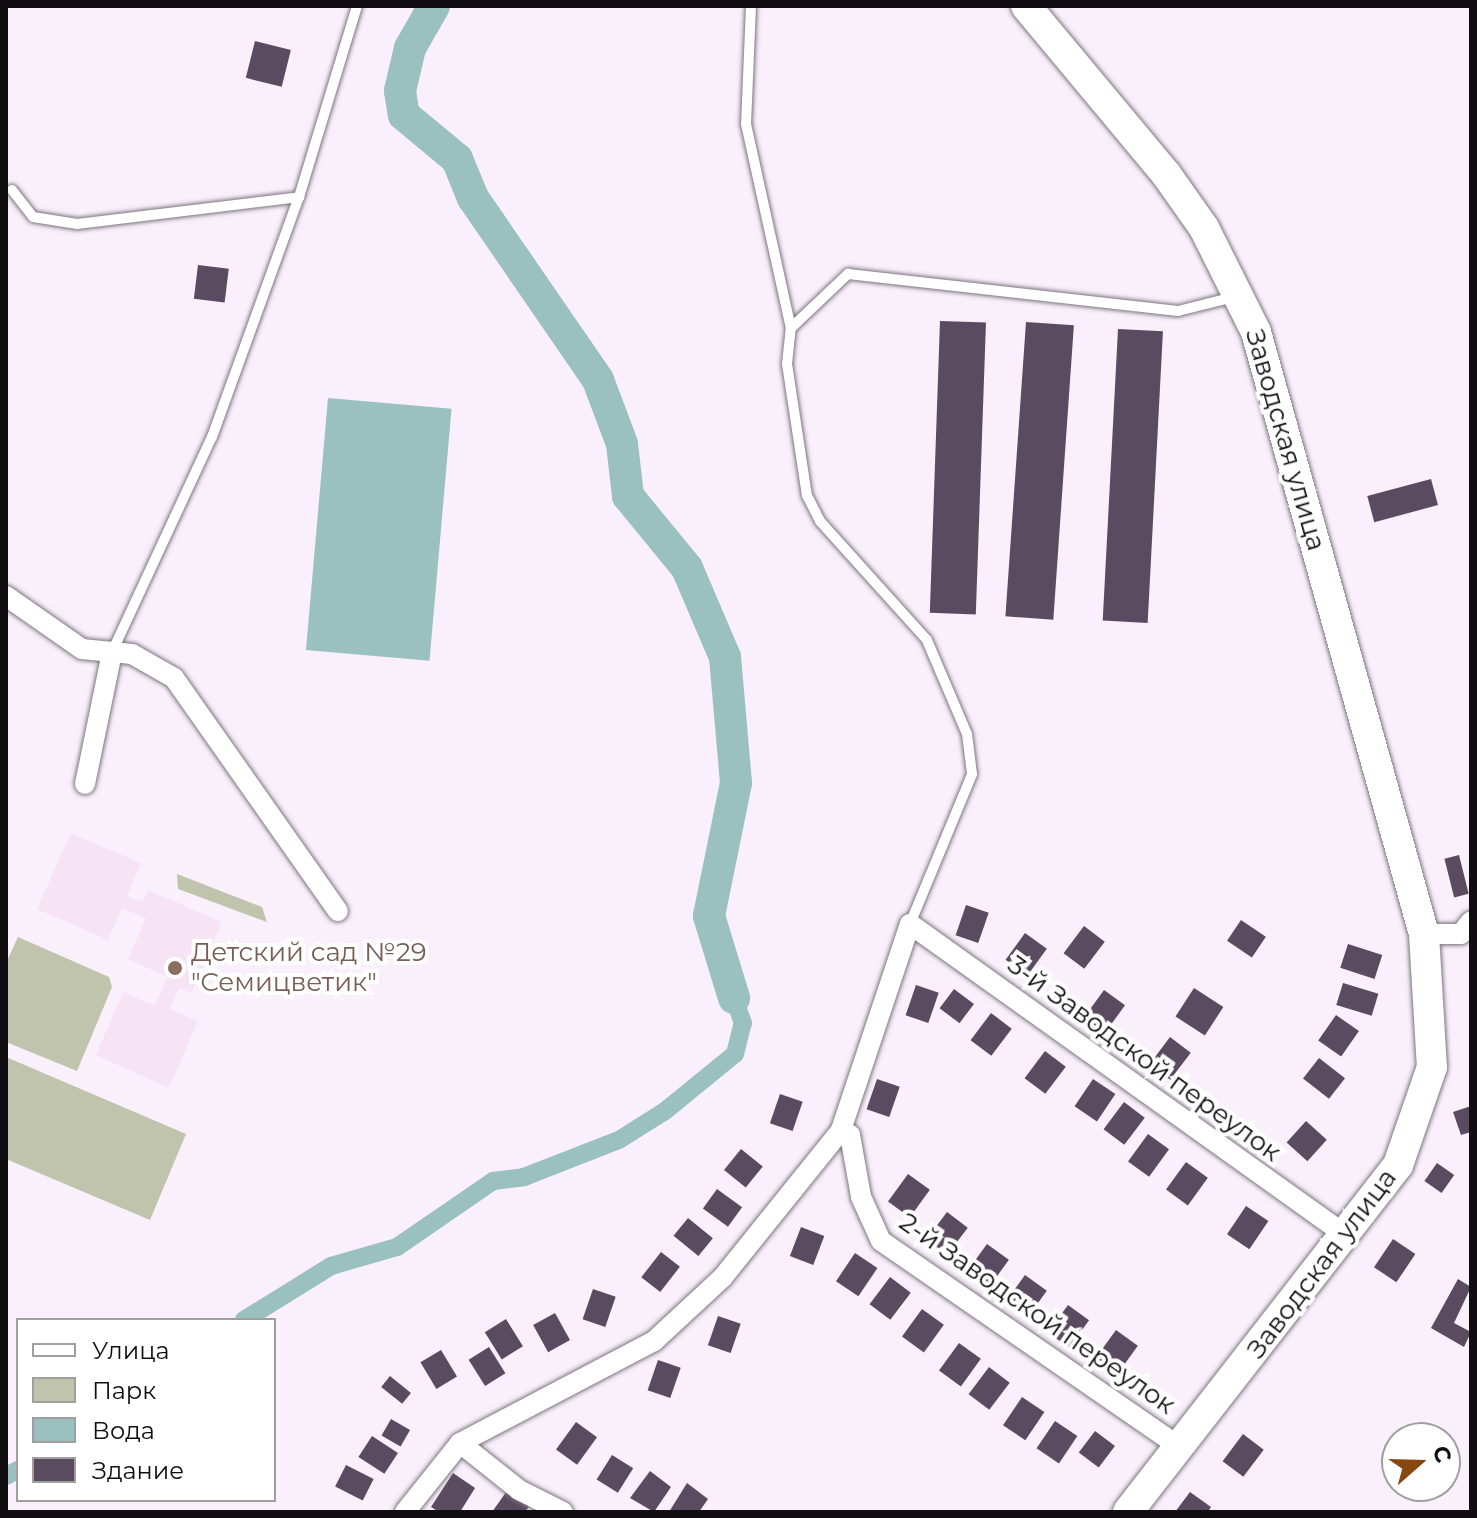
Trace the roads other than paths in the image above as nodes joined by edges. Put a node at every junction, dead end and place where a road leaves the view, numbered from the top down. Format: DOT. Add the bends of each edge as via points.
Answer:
graph roads {
  1 [pos="357,6"];
  2 [pos="751,6"];
  3 [pos="1026,6"];
  4 [pos="12,190"];
  5 [pos="299,197"];
  6 [pos="1240,295"];
  7 [pos="791,328"];
  8 [pos="6,596"];
  9 [pos="112,652"];
  10 [pos="85,784"];
  11 [pos="338,911"];
  12 [pos="1471,921"];
  13 [pos="910,924"];
  14 [pos="1424,934"];
  15 [pos="841,1130"];
  16 [pos="1347,1236"];
  17 [pos="460,1443"];
  18 [pos="1180,1447"];
  19 [pos="405,1512"];
  20 [pos="563,1512"];
  21 [pos="1128,1512"];
  1 -- 5 [label="lane"];
  2 -- 7 [label="lane" via="746,124"];
  3 -- 6 [label="main road, Заводская улица" via="1166,174"];
  4 -- 5 [label="lane" via="33,217 77,224"];
  5 -- 9 [label="lane" via="212,437"];
  6 -- 7 [label="lane" via="1178,311 848,274"];
  6 -- 14 [label="main road, Заводская улица"];
  7 -- 13 [label="lane" via="787,364 807,496 820,521 927,640 967,734 972,774"];
  8 -- 9 [label="street" via="82,649"];
  9 -- 10 [label="street"];
  9 -- 11 [label="street" via="132,654 174,678"];
  12 -- 14 [label="street" via="1461,934"];
  13 -- 15 [label="street"];
  13 -- 16 [label="street, 3-й Заводской переулок"];
  14 -- 16 [label="main road, Заводская улица" via="1432,1067 1398,1165"];
  15 -- 17 [label="street" via="723,1277 654,1341"];
  15 -- 18 [label="street, 2-й Заводской переулок" via="850,1135 861,1197 881,1241"];
  16 -- 18 [label="main road, Заводская улица"];
  17 -- 19 [label="street"];
  17 -- 20 [label="street" via="519,1490"];
  18 -- 21 [label="main road, Заводская улица"];
}
